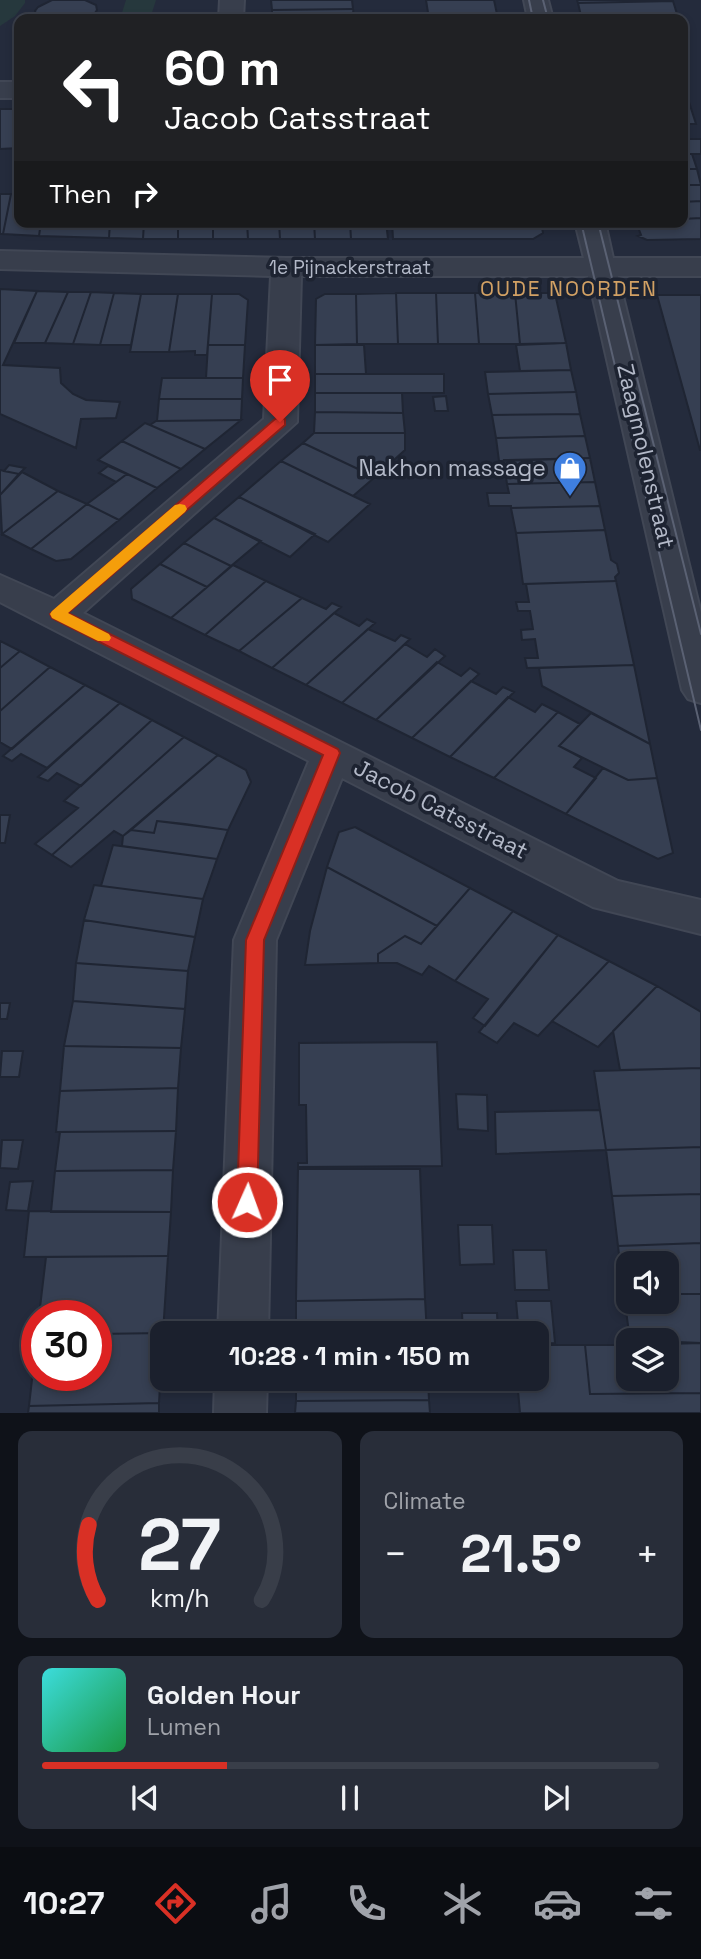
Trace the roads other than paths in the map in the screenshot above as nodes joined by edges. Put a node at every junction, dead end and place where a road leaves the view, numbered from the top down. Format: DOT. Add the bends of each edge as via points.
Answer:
graph roads {
  1 [pos="591,228"];
  2 [pos="0,260"];
  3 [pos="286,267"];
  4 [pos="701,267"];
  5 [pos="601,268"];
  6 [pos="0,587"];
  7 [pos="58,614"];
  8 [pos="701,690"];
  9 [pos="332,753"];
  10 [pos="701,917"];
  11 [pos="243,1321"];
  12 [pos="241,1391"];
  13 [pos="240,1413"];
  1 -- 5 [label="street, Zaagmolenstraat"];
  2 -- 3 [label="street, 1e Pijnackerstraat"];
  3 -- 5 [label="street, 1e Pijnackerstraat"];
  3 -- 7 [label="street" via="280,422"];
  4 -- 5 [label="street, 1e Pijnackerstraat"];
  5 -- 8 [label="street, Zaagmolenstraat"];
  6 -- 7 [label="street, Jacob Catsstraat"];
  7 -- 9 [label="street, Jacob Catsstraat"];
  9 -- 10 [label="street, Jacob Catsstraat" via="608,895"];
  9 -- 11 [label="street" via="255,940"];
  12 -- 13 [label="street"];
}
